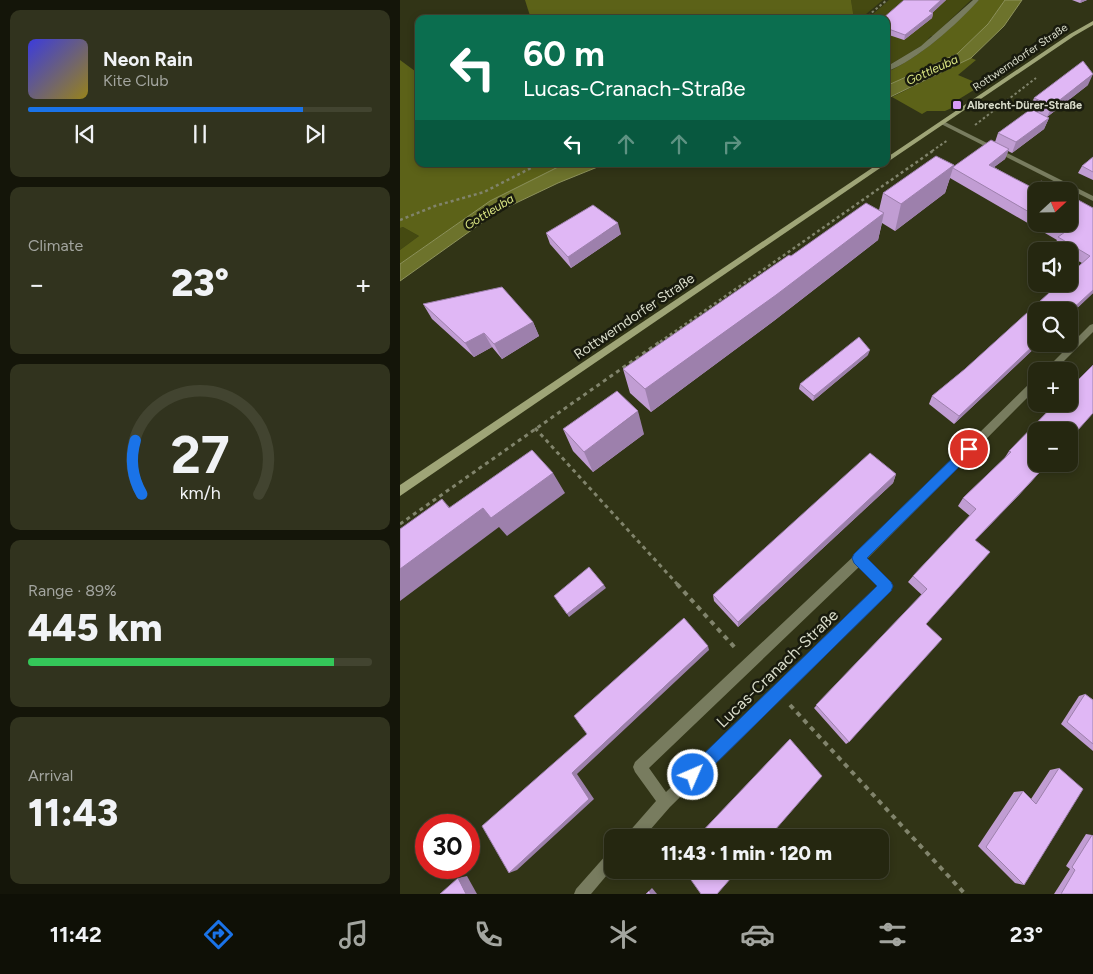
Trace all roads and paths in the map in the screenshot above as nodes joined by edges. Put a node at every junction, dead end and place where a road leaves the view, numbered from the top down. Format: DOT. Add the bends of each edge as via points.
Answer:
graph roads {
  1 [pos="887,0"];
  2 [pos="976,0"];
  3 [pos="870,15"];
  4 [pos="1093,23"];
  5 [pos="890,68"];
  6 [pos="1039,76"];
  7 [pos="943,123"];
  8 [pos="963,133"];
  9 [pos="890,158"];
  10 [pos="533,167"];
  11 [pos="878,167"];
  12 [pos="1093,199"];
  13 [pos="400,220"];
  14 [pos="1093,327"];
  15 [pos="1057,362"];
  16 [pos="1028,391"];
  17 [pos="536,428"];
  18 [pos="400,491"];
  19 [pos="400,524"];
  20 [pos="858,558"];
  21 [pos="749,663"];
  22 [pos="778,692"];
  23 [pos="665,802"];
  24 [pos="641,829"];
  25 [pos="604,869"];
  26 [pos="581,894"];
  27 [pos="965,894"];
  1 -- 3 [label="path"];
  2 -- 5 [label="street" via="935,39 909,59"];
  4 -- 7 [label="main road, Rottwerndorfer Straße"];
  6 -- 8 [label="path"];
  7 -- 8 [label="street"];
  7 -- 9 [label="main road, Rottwerndorfer Straße"];
  8 -- 12 [label="street"];
  8 -- 17 [label="path"];
  10 -- 13 [label="path" via="484,192"];
  11 -- 18 [label="main road, Rottwerndorfer Straße"];
  14 -- 15 [label="street"];
  16 -- 20 [label="street, Lucas-Cranach-Straße"];
  17 -- 19 [label="path"];
  17 -- 21 [label="path"];
  20 -- 21 [label="street, Lucas-Cranach-Straße"];
  20 -- 22 [label="street, Lucas-Cranach-Straße" via="886,586"];
  21 -- 23 [label="street, Lucas-Cranach-Straße" via="640,767"];
  22 -- 23 [label="street, Lucas-Cranach-Straße"];
  22 -- 27 [label="path"];
  23 -- 24 [label="street, Lucas-Cranach-Straße"];
  25 -- 26 [label="street"];
}
